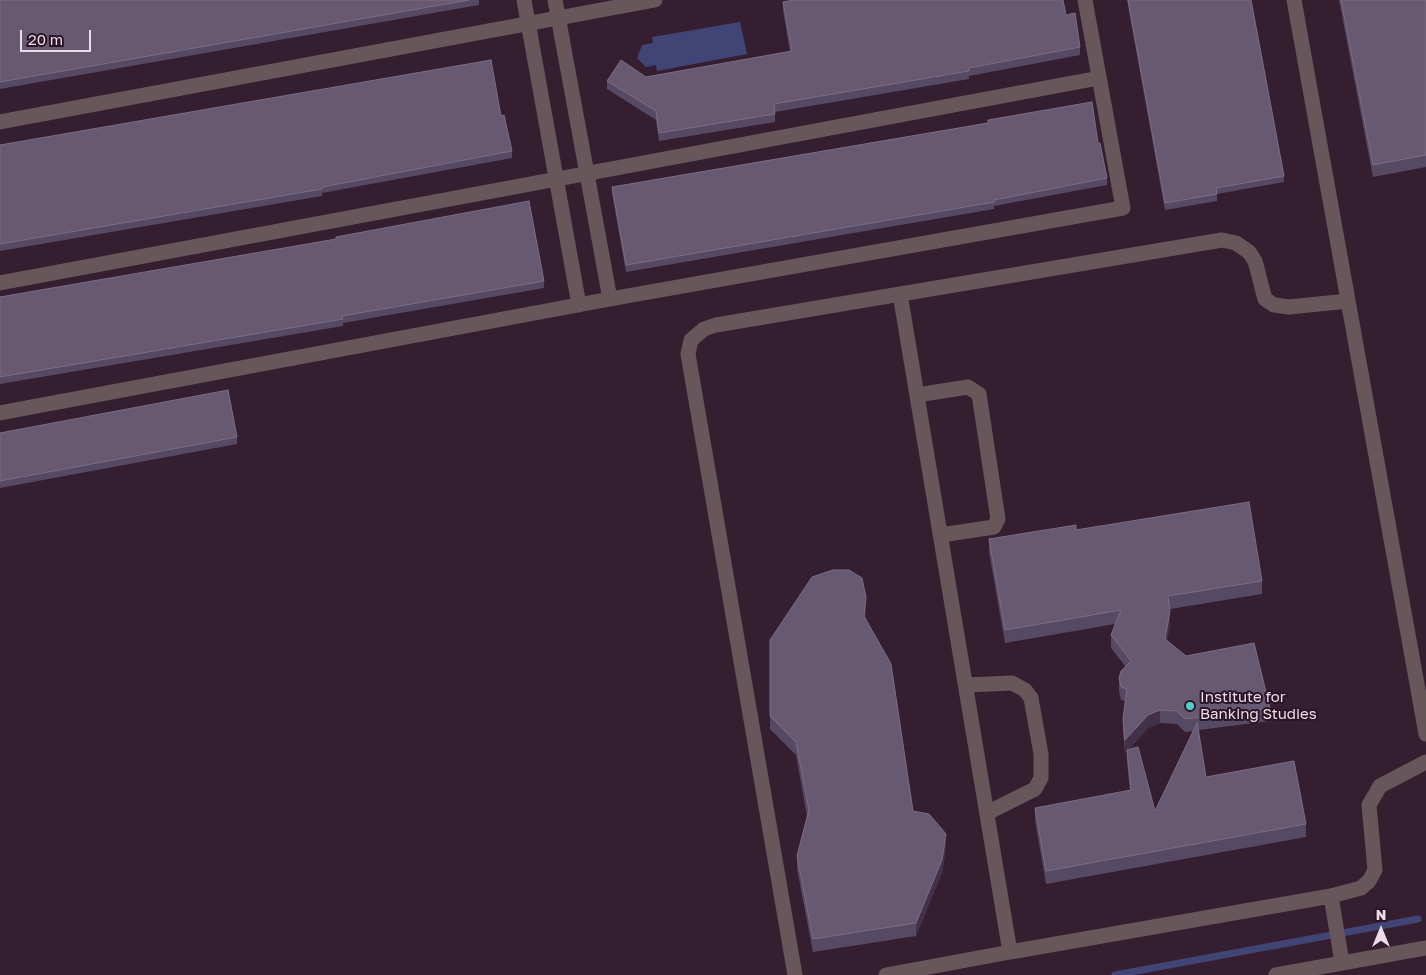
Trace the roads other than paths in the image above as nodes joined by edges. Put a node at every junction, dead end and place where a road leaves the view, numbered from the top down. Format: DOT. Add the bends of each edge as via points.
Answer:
graph roads {
  1 [pos="524,0"];
  2 [pos="555,0"];
  3 [pos="654,0"];
  4 [pos="1085,0"];
  5 [pos="1294,0"];
  6 [pos="558,18"];
  7 [pos="528,24"];
  8 [pos="1099,78"];
  9 [pos="0,122"];
  10 [pos="588,172"];
  11 [pos="556,178"];
  12 [pos="0,283"];
  13 [pos="900,294"];
  14 [pos="610,299"];
  15 [pos="1348,301"];
  16 [pos="579,305"];
  17 [pos="917,395"];
  18 [pos="0,413"];
  19 [pos="941,535"];
  20 [pos="966,685"];
  21 [pos="1426,734"];
  22 [pos="1426,762"];
  23 [pos="987,813"];
  24 [pos="1331,896"];
  25 [pos="1426,948"];
  26 [pos="1010,952"];
  27 [pos="1341,956"];
  28 [pos="795,975"];
  29 [pos="886,975"];
  30 [pos="1276,975"];
  1 -- 7 [label="street"];
  2 -- 6 [label="street"];
  3 -- 6 [label="street"];
  4 -- 8 [label="street"];
  5 -- 15 [label="street"];
  6 -- 7 [label="street"];
  6 -- 10 [label="street"];
  7 -- 9 [label="street"];
  7 -- 11 [label="street"];
  8 -- 10 [label="street"];
  8 -- 14 [label="street" via="1122,208"];
  10 -- 11 [label="street"];
  10 -- 14 [label="street"];
  11 -- 12 [label="street"];
  11 -- 16 [label="street"];
  13 -- 15 [label="street" via="1222,240 1236,243 1250,252 1265,299 1274,305"];
  13 -- 17 [label="street"];
  13 -- 28 [label="street" via="716,325 704,329 691,340 688,354"];
  14 -- 16 [label="street"];
  15 -- 21 [label="street"];
  16 -- 18 [label="street"];
  17 -- 19 [label="street"];
  17 -- 19 [label="street" via="968,387 979,394 998,519 994,527"];
  19 -- 20 [label="street"];
  20 -- 23 [label="street"];
  20 -- 23 [label="street" via="1012,683 1025,690 1031,698 1041,754 1041,778 1035,789"];
  22 -- 24 [label="street" via="1380,786 1369,805 1375,870 1361,888"];
  23 -- 26 [label="street"];
  24 -- 26 [label="street"];
  24 -- 27 [label="street"];
  25 -- 27 [label="street"];
  26 -- 29 [label="street"];
  27 -- 30 [label="street"];
}
